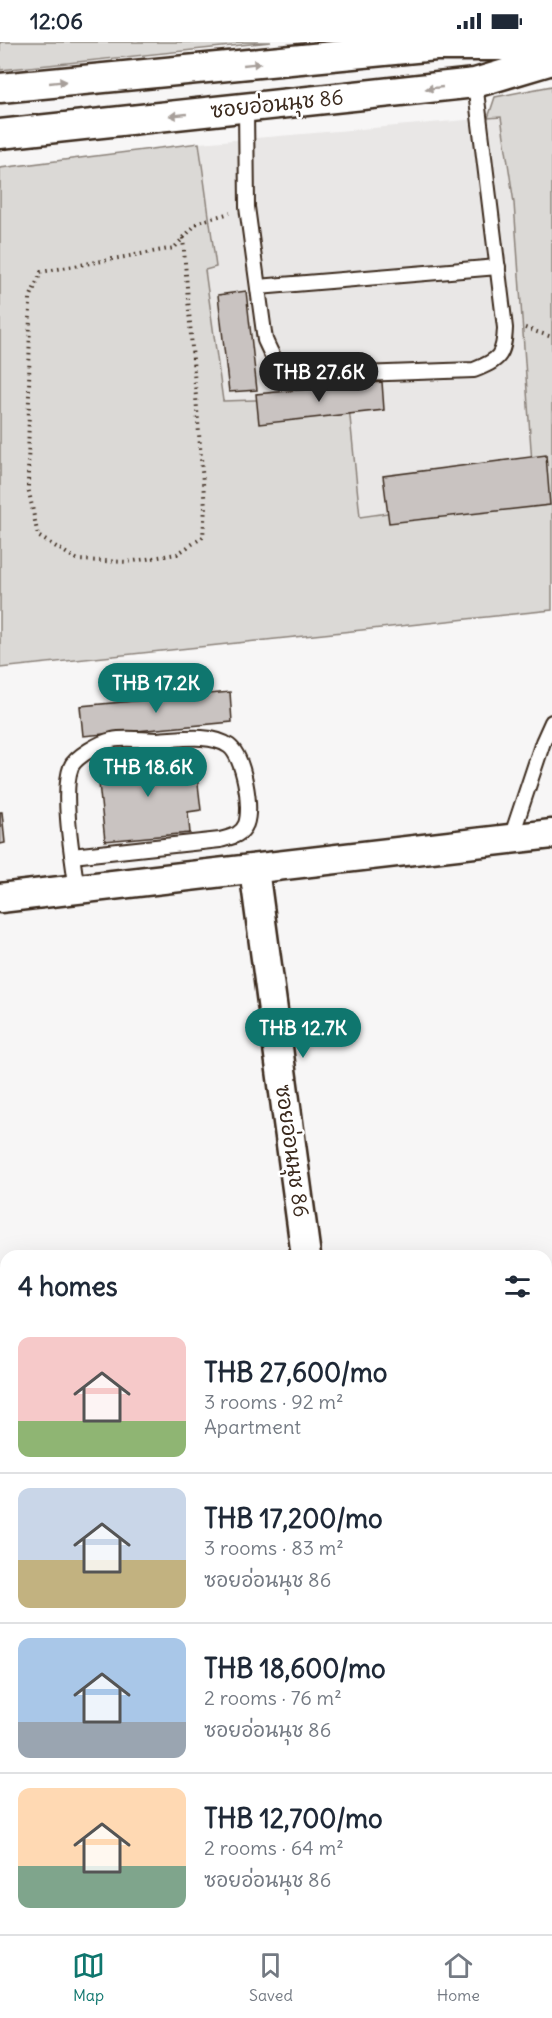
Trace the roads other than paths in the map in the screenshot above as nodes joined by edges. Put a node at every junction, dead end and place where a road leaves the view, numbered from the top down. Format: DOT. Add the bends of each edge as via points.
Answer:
graph roads {
  1 [pos="552,46"];
  2 [pos="552,60"];
  3 [pos="476,83"];
  4 [pos="0,88"];
  5 [pos="246,108"];
  6 [pos="0,134"];
  7 [pos="498,267"];
  8 [pos="258,286"];
  9 [pos="552,722"];
  10 [pos="552,763"];
  11 [pos="536,766"];
  12 [pos="552,834"];
  13 [pos="512,838"];
  14 [pos="72,856"];
  15 [pos="254,869"];
  16 [pos="77,890"];
  17 [pos="0,898"];
  18 [pos="305,1250"];
  4 -- 1 [label="street, ซอยอ่อนนุช 86, one-way" via="436,46"];
  2 -- 3 [label="street, ซอยอ่อนนุช 86"];
  3 -- 5 [label="street, ซอยอ่อนนุช 86, one-way"];
  3 -- 7 [label="lane"];
  5 -- 6 [label="street, ซอยอ่อนนุช 86, one-way"];
  5 -- 8 [label="lane" via="248,207"];
  7 -- 8 [label="lane"];
  7 -- 8 [label="lane" via="504,347 495,362 474,370 302,376 284,372 265,340"];
  9 -- 11 [label="lane"];
  10 -- 11 [label="lane"];
  11 -- 13 [label="lane"];
  12 -- 13 [label="street"];
  13 -- 15 [label="street"];
  14 -- 14 [label="lane" via="237,835 245,825 248,809 240,762 230,747 209,739 112,740 87,752 72,765 67,788"];
  14 -- 16 [label="lane"];
  15 -- 16 [label="street"];
  15 -- 18 [label="street, ซอยอ่อนนุช 86"];
  16 -- 17 [label="street"];
}
